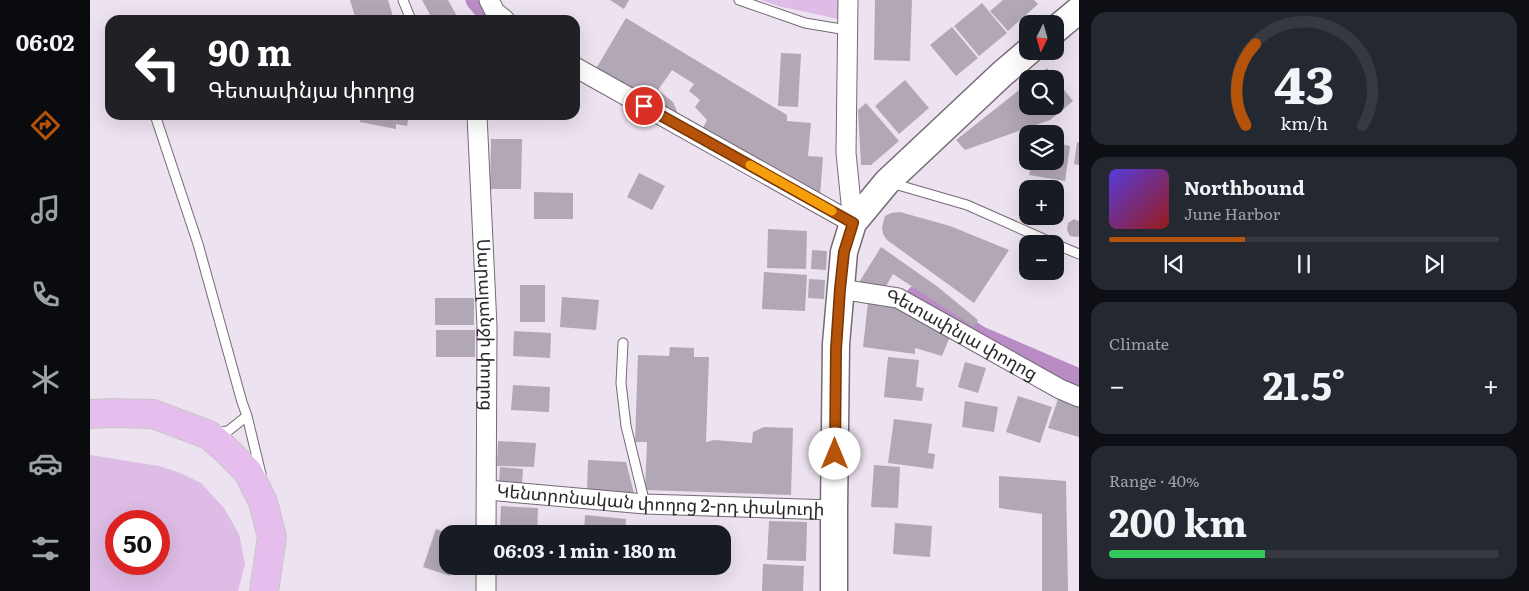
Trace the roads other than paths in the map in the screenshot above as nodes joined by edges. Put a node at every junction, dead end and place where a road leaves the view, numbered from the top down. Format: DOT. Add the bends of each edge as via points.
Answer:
graph roads {
  1 [pos="403,0"];
  2 [pos="490,0"];
  3 [pos="739,0"];
  4 [pos="848,0"];
  5 [pos="1079,10"];
  6 [pos="409,15"];
  7 [pos="499,15"];
  8 [pos="1064,22"];
  9 [pos="847,30"];
  10 [pos="1019,60"];
  11 [pos="580,70"];
  12 [pos="157,120"];
  13 [pos="477,120"];
  14 [pos="887,182"];
  15 [pos="853,223"];
  16 [pos="1035,235"];
  17 [pos="1064,248"];
  18 [pos="1079,254"];
  19 [pos="840,289"];
  20 [pos="623,343"];
  21 [pos="1079,398"];
  22 [pos="248,416"];
  23 [pos="90,422"];
  24 [pos="209,435"];
  25 [pos="486,490"];
  26 [pos="263,502"];
  27 [pos="645,504"];
  28 [pos="834,510"];
  29 [pos="486,525"];
  30 [pos="486,575"];
  31 [pos="245,591"];
  32 [pos="264,591"];
  33 [pos="486,591"];
  34 [pos="834,591"];
  1 -- 6 [label="lane"];
  2 -- 7 [label="street"];
  3 -- 9 [label="lane" via="805,23"];
  4 -- 9 [label="street"];
  5 -- 8 [label="main road"];
  9 -- 15 [label="street" via="846,153"];
  10 -- 14 [label="main road"];
  11 -- 15 [label="street"];
  12 -- 22 [label="lane" via="198,244"];
  13 -- 25 [label="street, Սարալանջի փողոց" via="487,326"];
  14 -- 15 [label="main road"];
  14 -- 16 [label="lane" via="967,205"];
  15 -- 19 [label="main road" via="844,252"];
  17 -- 18 [label="lane"];
  19 -- 21 [label="street, Գետափնյա փողոց" via="898,298"];
  19 -- 28 [label="main road"];
  20 -- 27 [label="lane" via="621,383 626,426"];
  22 -- 24 [label="lane" via="228,430"];
  22 -- 26 [label="lane"];
  23 -- 24 [label="highway" via="113,413 153,414"];
  23 -- 31 [label="highway" via="142,426 178,435 208,452 228,471 244,494 255,535 256,560"];
  24 -- 26 [label="highway" via="248,472"];
  25 -- 27 [label="street, Կենտրոնական փողոց 2-րդ փակուղի"];
  25 -- 29 [label="street, Սարալանջի փողոց"];
  26 -- 32 [label="highway" via="272,538"];
  27 -- 28 [label="street, Կենտրոնական փողոց 2-րդ փակուղի"];
  28 -- 34 [label="main road"];
  30 -- 33 [label="street"];
}
